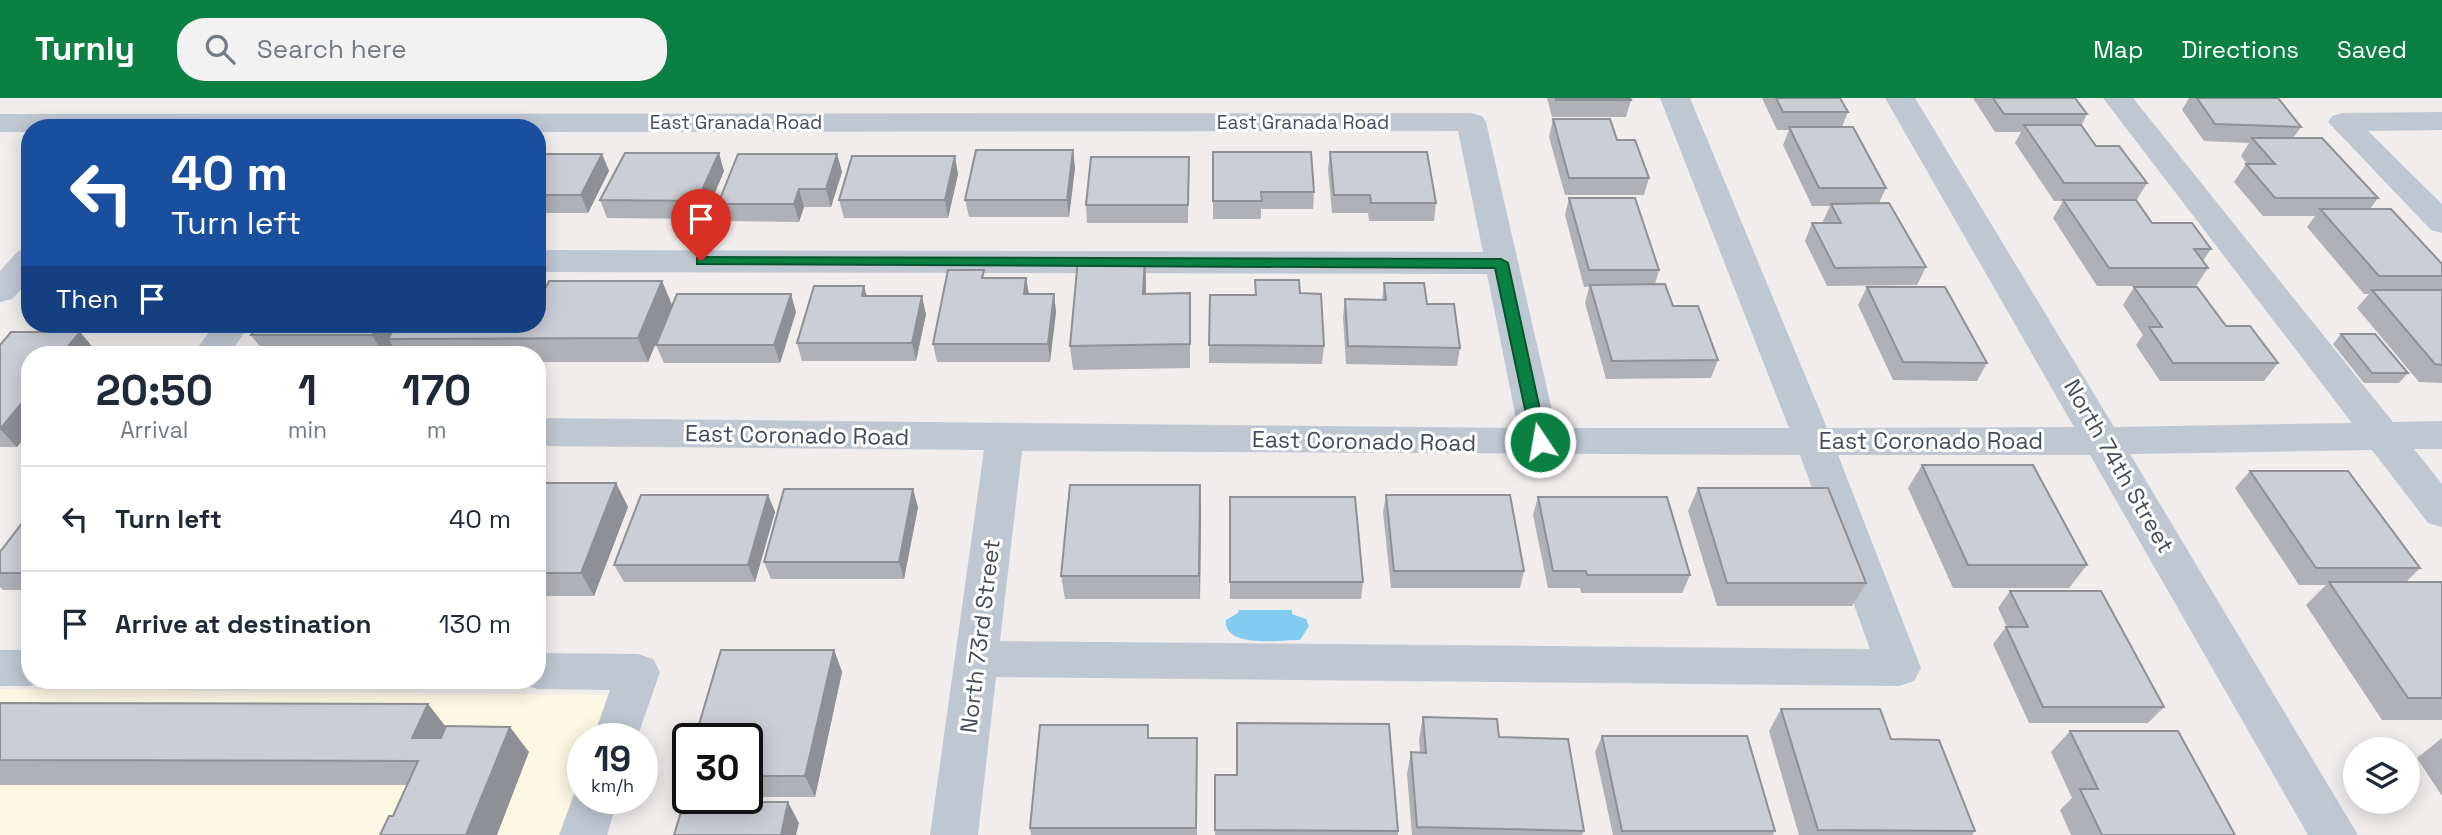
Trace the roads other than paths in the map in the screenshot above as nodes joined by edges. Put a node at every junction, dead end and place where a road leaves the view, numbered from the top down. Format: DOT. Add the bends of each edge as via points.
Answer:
graph roads {
  1 [pos="179,98"];
  2 [pos="1675,98"];
  3 [pos="1900,98"];
  4 [pos="2119,98"];
  5 [pos="383,116"];
  6 [pos="160,119"];
  7 [pos="307,119"];
  8 [pos="2442,121"];
  9 [pos="0,123"];
  10 [pos="21,123"];
  11 [pos="2442,223"];
  12 [pos="546,261"];
  13 [pos="1501,263"];
  14 [pos="21,269"];
  15 [pos="0,291"];
  16 [pos="546,432"];
  17 [pos="2442,435"];
  18 [pos="2382,436"];
  19 [pos="1006,437"];
  20 [pos="2104,441"];
  21 [pos="1540,442"];
  22 [pos="1814,442"];
  23 [pos="2442,512"];
  24 [pos="977,659"];
  25 [pos="0,668"];
  26 [pos="21,668"];
  27 [pos="546,671"];
  28 [pos="620,723"];
  29 [pos="590,814"];
  30 [pos="583,835"];
  31 [pos="954,835"];
  32 [pos="2334,835"];
  1 -- 6 [label="street"];
  2 -- 22 [label="street"];
  3 -- 20 [label="street, North 74th Street"];
  4 -- 18 [label="street"];
  5 -- 7 [label="street, East Granada Road"];
  5 -- 13 [label="street, East Granada Road" via="1471,122"];
  8 -- 11 [label="street" via="2343,122"];
  9 -- 10 [label="street, East Granada Road"];
  12 -- 13 [label="street"];
  13 -- 21 [label="street"];
  14 -- 15 [label="street"];
  16 -- 19 [label="street, East Coronado Road"];
  17 -- 18 [label="street, East Coronado Road"];
  18 -- 20 [label="street, East Coronado Road"];
  18 -- 23 [label="street"];
  19 -- 21 [label="street, East Coronado Road"];
  19 -- 24 [label="street, North 73rd Street"];
  20 -- 22 [label="street, East Coronado Road"];
  20 -- 32 [label="street, North 74th Street"];
  21 -- 22 [label="street, East Coronado Road"];
  22 -- 24 [label="street" via="1899,668"];
  24 -- 31 [label="street, North 73rd Street"];
  25 -- 26 [label="street"];
  27 -- 28 [label="street" via="638,672"];
  29 -- 30 [label="street"];
}
